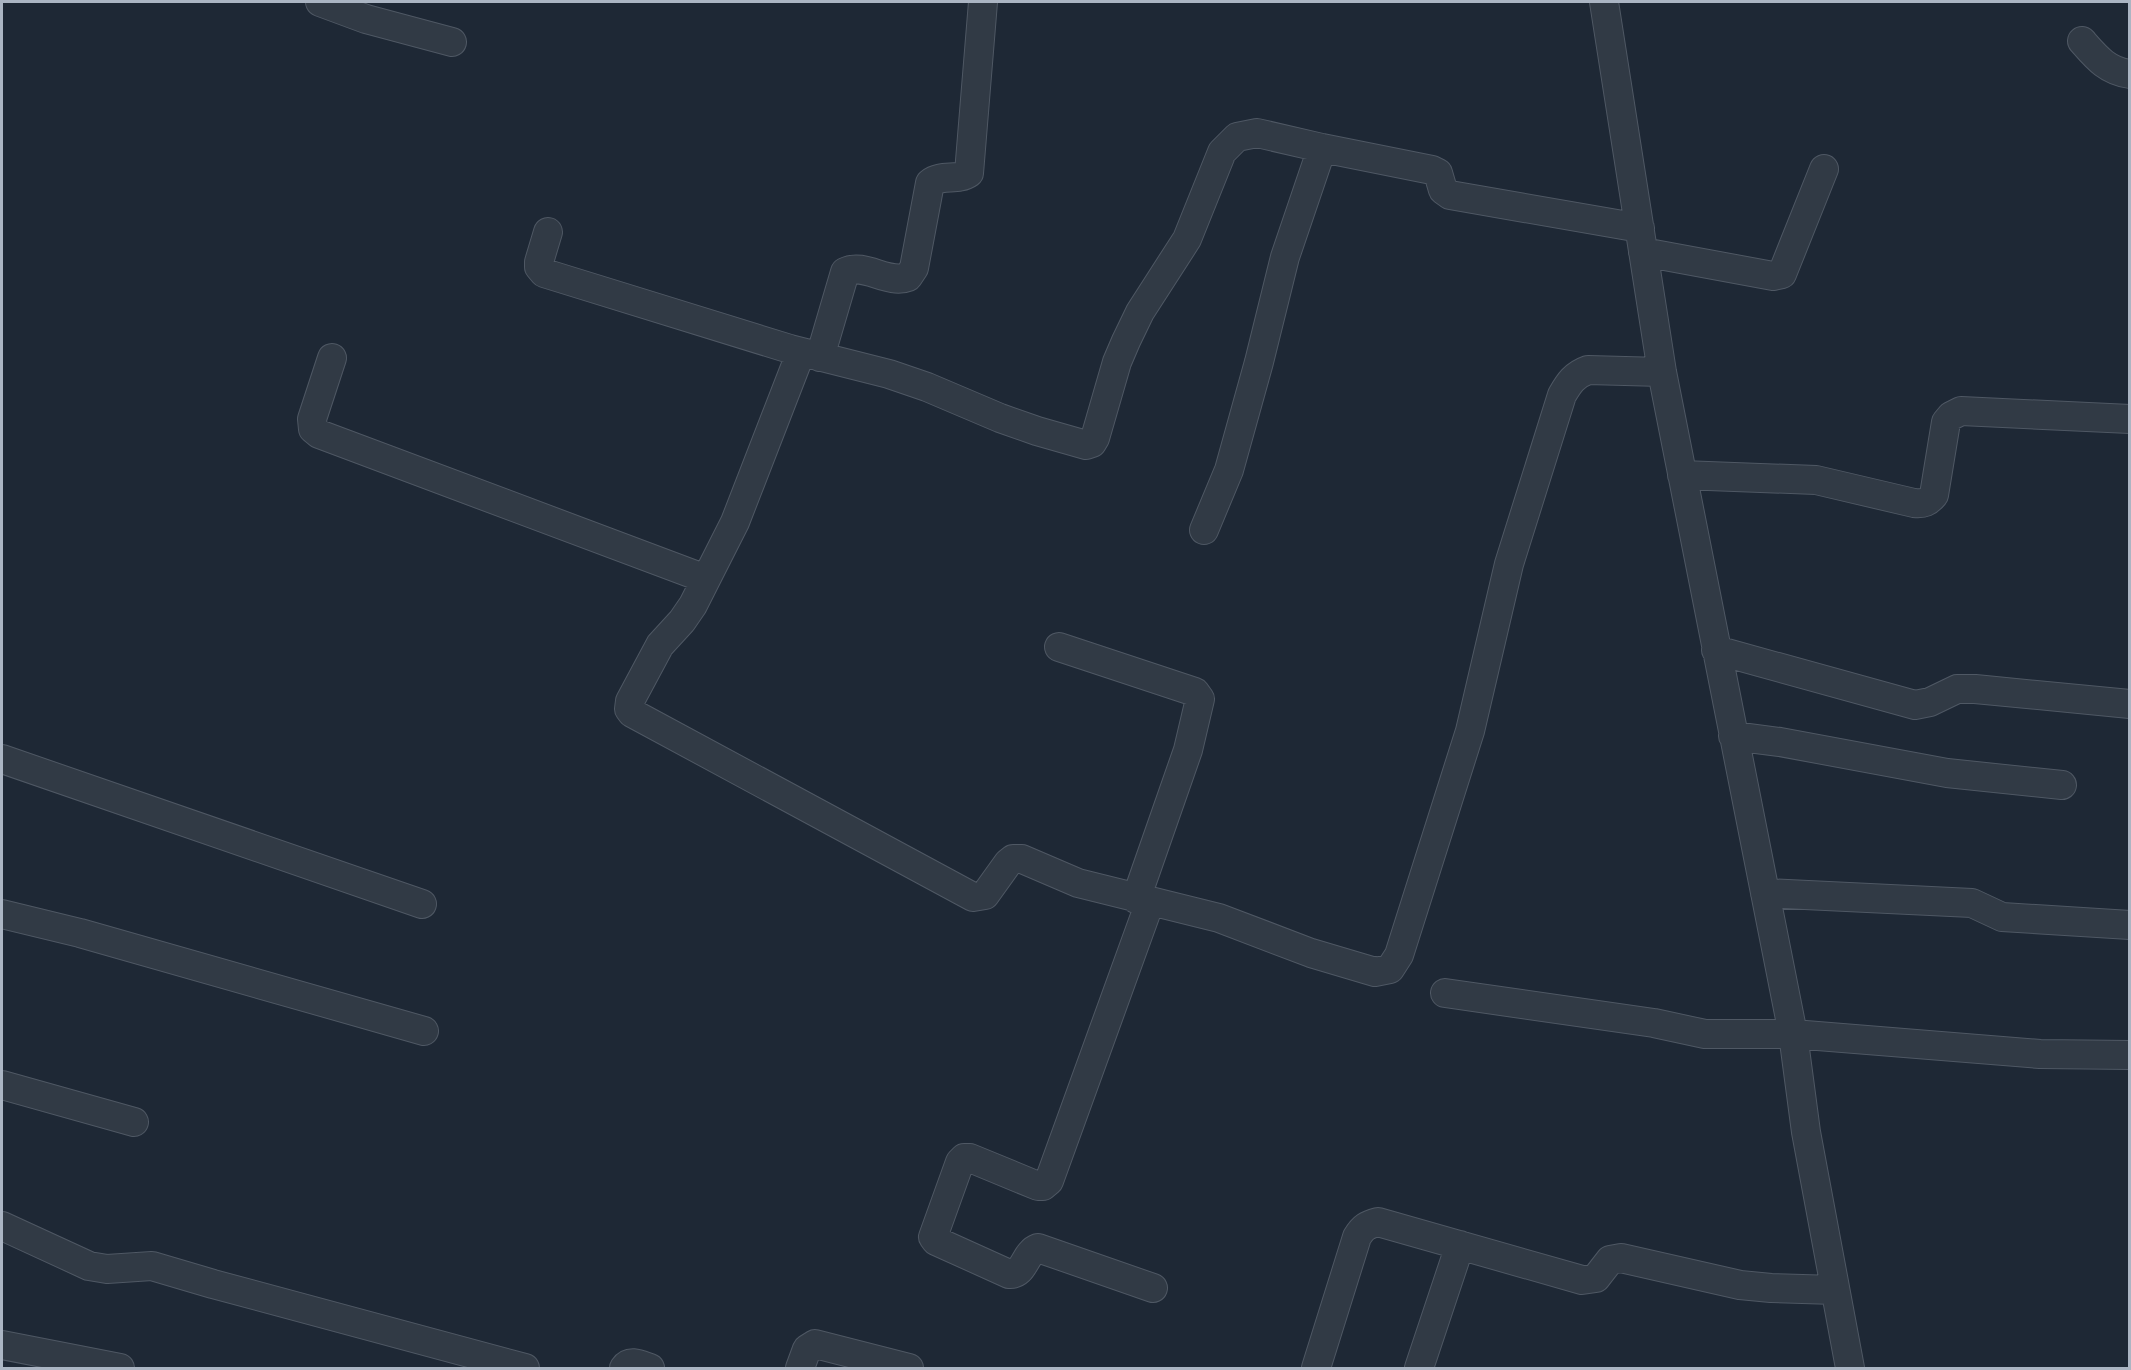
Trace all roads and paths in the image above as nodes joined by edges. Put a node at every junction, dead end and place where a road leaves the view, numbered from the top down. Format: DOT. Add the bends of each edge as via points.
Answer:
graph roads {
  1 [pos="320,2"];
  2 [pos="983,2"];
  3 [pos="1604,2"];
  4 [pos="2082,41"];
  5 [pos="452,42"];
  6 [pos="2130,74"];
  7 [pos="1322,148"];
  8 [pos="1824,169"];
  9 [pos="548,232"];
  10 [pos="1641,240"];
  11 [pos="811,354"];
  12 [pos="332,358"];
  13 [pos="1662,372"];
  14 [pos="2130,419"];
  15 [pos="1682,475"];
  16 [pos="1204,530"];
  17 [pos="706,579"];
  18 [pos="1059,646"];
  19 [pos="1716,650"];
  20 [pos="2130,704"];
  21 [pos="1733,736"];
  22 [pos="2,759"];
  23 [pos="2062,785"];
  24 [pos="1765,893"];
  25 [pos="1143,900"];
  26 [pos="422,904"];
  27 [pos="2,914"];
  28 [pos="2130,925"];
  29 [pos="1445,993"];
  30 [pos="424,1031"];
  31 [pos="1793,1034"];
  32 [pos="2130,1055"];
  33 [pos="2,1085"];
  34 [pos="134,1122"];
  35 [pos="2,1226"];
  36 [pos="1460,1245"];
  37 [pos="1153,1288"];
  38 [pos="1835,1290"];
  39 [pos="2,1345"];
  40 [pos="2,1358"];
  41 [pos="4,1368"];
  42 [pos="120,1368"];
  43 [pos="525,1368"];
  44 [pos="624,1368"];
  45 [pos="650,1368"];
  46 [pos="800,1368"];
  47 [pos="909,1368"];
  48 [pos="1316,1368"];
  49 [pos="1419,1368"];
  50 [pos="1851,1368"];
  1 -- 5 [label="street"];
  2 -- 11 [label="street" via="969,173 930,183 914,268 908,277 898,279 855,269 845,272"];
  3 -- 10 [label="street"];
  4 -- 6 [label="street" via="2098,61"];
  7 -- 10 [label="street" via="1432,170 1450,195"];
  7 -- 11 [label="street" via="1257,132 1237,137 1222,152 1187,239 1126,341 1092,443 1079,444 1037,431 889,374"];
  7 -- 16 [label="street" via="1285,257 1229,470"];
  8 -- 10 [label="street" via="1782,274 1773,276"];
  9 -- 11 [label="street" via="539,262 544,273"];
  10 -- 13 [label="street"];
  11 -- 17 [label="street"];
  12 -- 17 [label="street" via="312,419 319,434"];
  13 -- 15 [label="street"];
  13 -- 25 [label="street" via="1588,370 1569,382 1562,395 1509,564 1470,731 1399,955 1390,969 1375,972 1219,918"];
  14 -- 15 [label="street" via="1961,411 1946,422 1934,495 1923,504 1816,480"];
  15 -- 19 [label="street"];
  17 -- 25 [label="street" via="688,613 660,645 630,700 629,709 637,716 973,897 985,895 1008,863 1017,859 1078,883"];
  18 -- 25 [label="street" via="1195,692 1200,699"];
  19 -- 20 [label="street" via="1915,705 1957,689"];
  19 -- 21 [label="street"];
  21 -- 23 [label="street" via="1947,773"];
  21 -- 24 [label="street"];
  22 -- 26 [label="street"];
  24 -- 28 [label="street" via="1972,903 2002,917"];
  24 -- 31 [label="street"];
  25 -- 37 [label="street" via="1049,1181 1038,1186 964,1158 933,1237 1010,1274 1019,1272 1030,1253 1038,1248"];
  27 -- 30 [label="street"];
  29 -- 31 [label="street" via="1705,1034"];
  31 -- 32 [label="street" via="2040,1054"];
  31 -- 38 [label="street" via="1806,1132"];
  33 -- 34 [label="street"];
  35 -- 43 [label="street" via="89,1266 168,1269"];
  36 -- 38 [label="street" via="1582,1280 1596,1278 1610,1260 1621,1258 1740,1285"];
  36 -- 48 [label="street" via="1378,1222 1363,1228"];
  36 -- 49 [label="street"];
  38 -- 50 [label="street"];
  39 -- 42 [label="street"];
  40 -- 41 [label="street"];
  44 -- 45 [label="street" via="633,1363"];
  46 -- 47 [label="street" via="807,1349 815,1344"];
}
